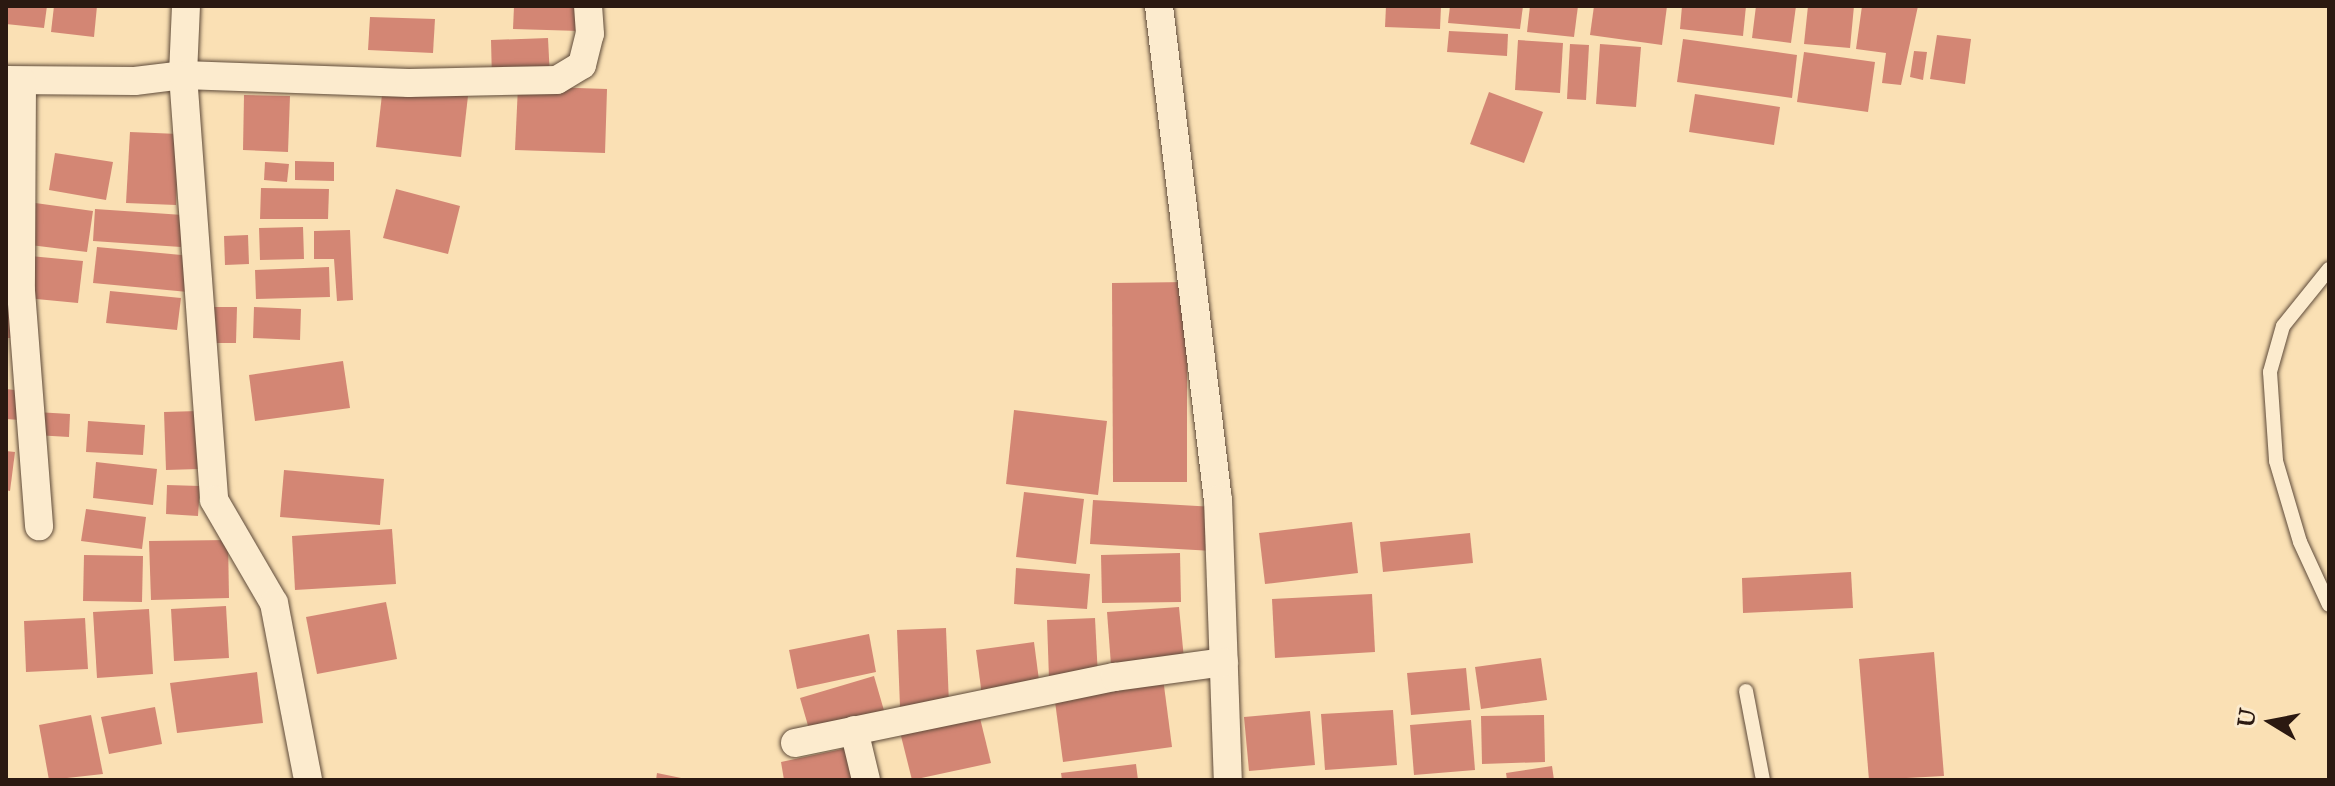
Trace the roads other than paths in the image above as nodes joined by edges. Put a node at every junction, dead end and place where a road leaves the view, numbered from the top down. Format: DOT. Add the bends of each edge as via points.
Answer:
graph roads {
  1 [pos="186,6"];
  2 [pos="588,6"];
  3 [pos="1159,6"];
  4 [pos="183,75"];
  5 [pos="14,80"];
  6 [pos="2329,269"];
  7 [pos="39,526"];
  8 [pos="2329,605"];
  9 [pos="1224,662"];
  10 [pos="1746,691"];
  11 [pos="854,730"];
  12 [pos="795,743"];
  13 [pos="308,780"];
  14 [pos="866,780"];
  15 [pos="1228,780"];
  16 [pos="1763,780"];
  1 -- 4 [label="street"];
  2 -- 4 [label="street" via="590,34 582,65 557,80 409,83"];
  3 -- 9 [label="street" via="1217,483"];
  4 -- 5 [label="street" via="135,81"];
  4 -- 13 [label="street" via="214,500 274,603"];
  5 -- 7 [label="street" via="21,291"];
  6 -- 8 [label="lane" via="2283,326 2270,372 2276,461 2300,542"];
  9 -- 11 [label="street" via="1115,677"];
  9 -- 15 [label="street"];
  10 -- 16 [label="lane"];
  11 -- 12 [label="street"];
  11 -- 14 [label="street"];
}
